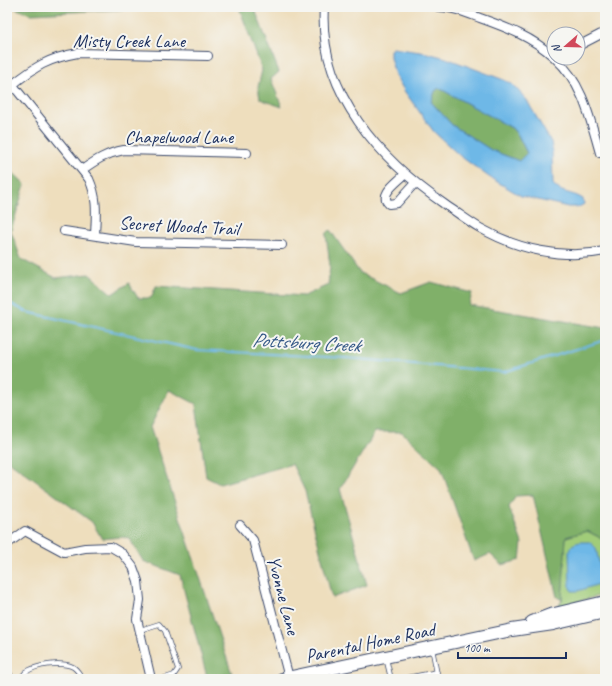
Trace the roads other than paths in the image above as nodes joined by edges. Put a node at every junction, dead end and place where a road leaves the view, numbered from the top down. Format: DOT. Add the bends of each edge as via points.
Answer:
graph roads {
  1 [pos="324,7"];
  2 [pos="438,7"];
  3 [pos="605,32"];
  4 [pos="586,42"];
  5 [pos="546,50"];
  6 [pos="208,56"];
  7 [pos="563,66"];
  8 [pos="10,81"];
  9 [pos="247,153"];
  10 [pos="600,153"];
  11 [pos="82,170"];
  12 [pos="405,174"];
  13 [pos="415,183"];
  14 [pos="64,231"];
  15 [pos="95,235"];
  16 [pos="282,245"];
  17 [pos="605,251"];
  18 [pos="240,525"];
  19 [pos="7,544"];
  20 [pos="605,602"];
  21 [pos="605,612"];
  22 [pos="140,630"];
  23 [pos="512,630"];
  24 [pos="431,647"];
  25 [pos="386,657"];
  26 [pos="7,668"];
  27 [pos="437,672"];
  28 [pos="313,676"];
  29 [pos="286,678"];
  30 [pos="12,679"];
  31 [pos="20,679"];
  32 [pos="83,679"];
  33 [pos="151,679"];
  34 [pos="162,679"];
  35 [pos="391,679"];
  36 [pos="401,679"];
  37 [pos="438,679"];
  1 -- 12 [label="street" via="326,47 342,92 370,138"];
  2 -- 5 [label="street" via="463,12 511,29"];
  3 -- 4 [label="street"];
  6 -- 8 [label="street, Misty Creek Lane" via="78,54 50,60"];
  7 -- 10 [label="street" via="584,99"];
  8 -- 11 [label="street"];
  9 -- 11 [label="street, Chapelwood Lane" via="124,150 108,154"];
  11 -- 15 [label="street, Secret Woods Trail" via="95,195"];
  12 -- 13 [label="street"];
  12 -- 13 [label="street" via="387,192 385,197 389,204 397,203"];
  13 -- 17 [label="street" via="478,227 522,246 563,253 586,254"];
  14 -- 15 [label="street"];
  15 -- 16 [label="street, Secret Woods Trail" via="136,242"];
  18 -- 29 [label="street, Yvonne Lane" via="253,540"];
  19 -- 22 [label="street" via="25,531 64,552 111,547 123,554 133,567 138,581"];
  20 -- 23 [label="main road, Parental Home Road" via="550,615"];
  21 -- 23 [label="main road, Parental Home Road"];
  22 -- 33 [label="street"];
  22 -- 34 [label="lane" via="159,624 165,631 178,669 174,675"];
  23 -- 24 [label="main road, Parental Home Road"];
  24 -- 25 [label="main road, Parental Home Road"];
  24 -- 27 [label="lane"];
  25 -- 28 [label="main road, Parental Home Road"];
  25 -- 35 [label="lane"];
  26 -- 30 [label="lane"];
  27 -- 36 [label="lane"];
  27 -- 37 [label="lane"];
  28 -- 29 [label="main road, Parental Home Road"];
  31 -- 32 [label="lane" via="26,672 39,666 54,664 74,668"];
}
